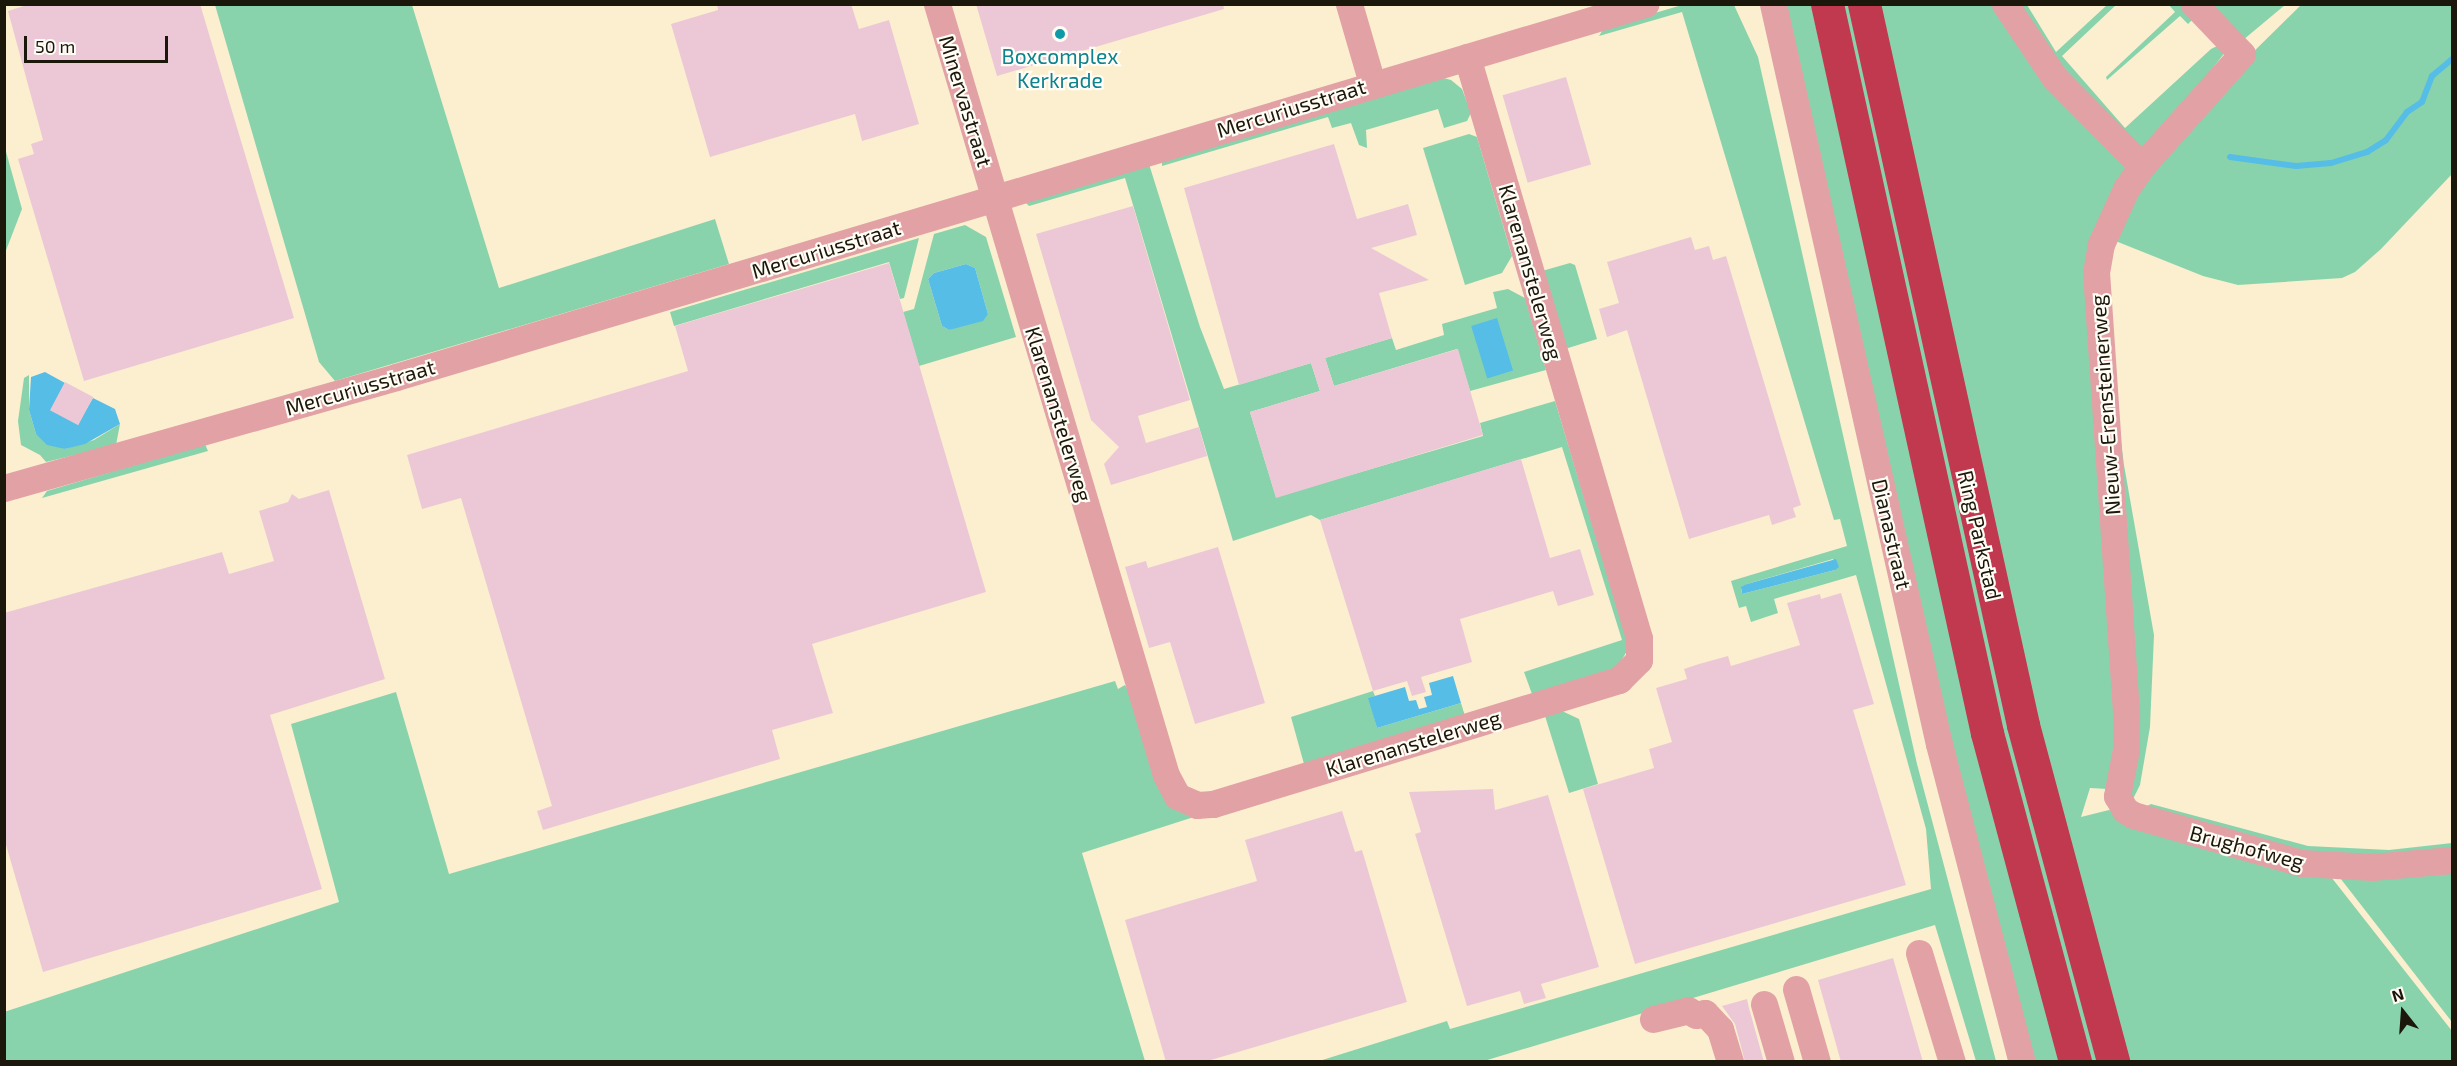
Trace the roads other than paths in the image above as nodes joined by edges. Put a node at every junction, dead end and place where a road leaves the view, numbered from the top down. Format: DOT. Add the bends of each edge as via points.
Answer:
graph roads {
  1 [pos="937,4"];
  2 [pos="1349,4"];
  3 [pos="1646,4"];
  4 [pos="1773,4"];
  5 [pos="1827,4"];
  6 [pos="1864,4"];
  7 [pos="2005,4"];
  8 [pos="2194,4"];
  9 [pos="1467,57"];
  10 [pos="1372,83"];
  11 [pos="2142,166"];
  12 [pos="995,198"];
  13 [pos="4,488"];
  14 [pos="2120,803"];
  15 [pos="2452,860"];
  16 [pos="1919,953"];
  17 [pos="1796,989"];
  18 [pos="1764,1004"];
  19 [pos="1653,1019"];
  20 [pos="1730,1062"];
  21 [pos="1781,1062"];
  22 [pos="1817,1062"];
  23 [pos="1952,1062"];
  24 [pos="2022,1062"];
  25 [pos="2075,1062"];
  26 [pos="2113,1062"];
  1 -- 12 [label="street, Minervastraat"];
  2 -- 10 [label="street"];
  3 -- 9 [label="street, Mercuriusstraat"];
  4 -- 24 [label="street, Dianastraat" via="1939,744"];
  5 -- 25 [label="highway, Ring Parkstad" via="1987,733"];
  6 -- 26 [label="highway, Ring Parkstad" via="2020,714"];
  7 -- 11 [label="street" via="2066,91"];
  8 -- 11 [label="street, Nieuw-Erensteinerweg" via="2242,54"];
  9 -- 10 [label="street, Mercuriusstraat"];
  9 -- 12 [label="street, Klarenanstelerweg" via="1639,638 1639,660 1619,680 1213,804 1187,802 1177,796 1166,775"];
  10 -- 12 [label="street, Mercuriusstraat"];
  11 -- 14 [label="street, Nieuw-Erensteinerweg" via="2113,211 2096,272 2126,715 2126,749 2117,789"];
  12 -- 13 [label="street, Mercuriusstraat" via="396,377"];
  14 -- 15 [label="street, Brughofweg" via="2133,815 2301,863 2372,867"];
  16 -- 23 [label="street"];
  17 -- 22 [label="street"];
  18 -- 21 [label="street"];
  19 -- 20 [label="street" via="1688,1010 1696,1015 1706,1013 1720,1029"];
}
